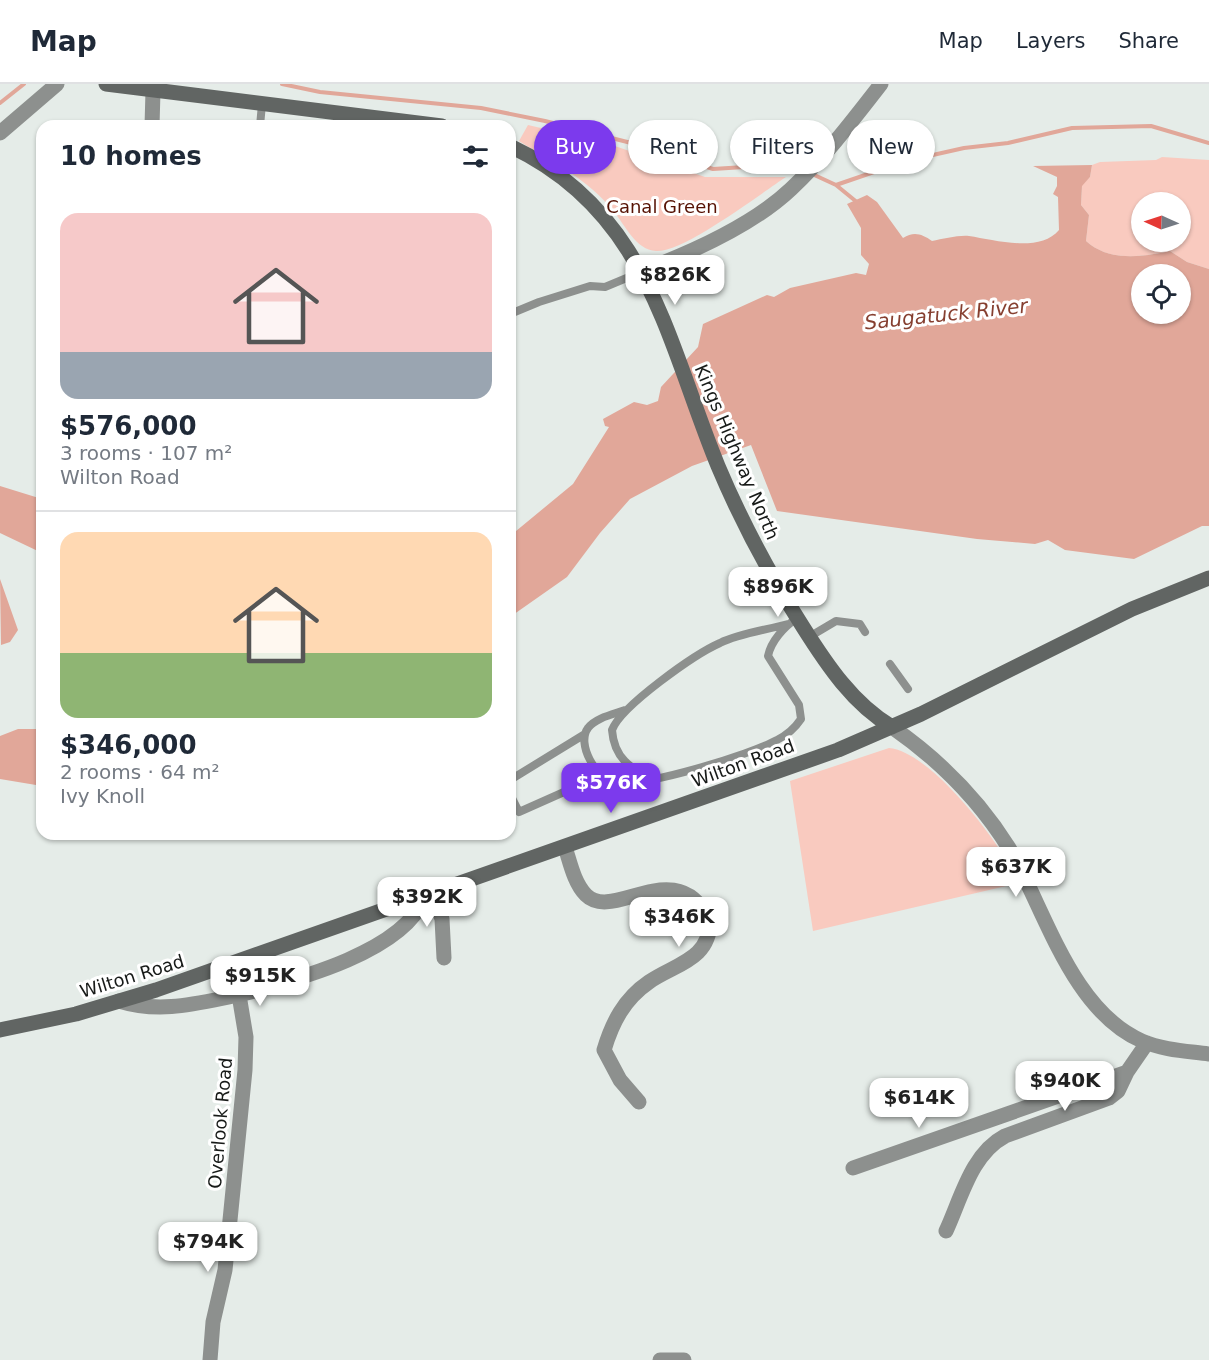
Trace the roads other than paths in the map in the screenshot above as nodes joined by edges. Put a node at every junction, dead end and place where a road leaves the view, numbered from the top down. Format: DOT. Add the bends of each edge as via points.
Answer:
graph roads {
  1 [pos="57,84"];
  2 [pos="106,84"];
  3 [pos="881,84"];
  4 [pos="153,91"];
  5 [pos="262,104"];
  6 [pos="152,120"];
  7 [pos="261,120"];
  8 [pos="353,120"];
  9 [pos="0,134"];
  10 [pos="516,149"];
  11 [pos="642,271"];
  12 [pos="516,312"];
  13 [pos="1209,578"];
  14 [pos="793,621"];
  15 [pos="865,632"];
  16 [pos="809,637"];
  17 [pos="890,664"];
  18 [pos="908,688"];
  19 [pos="625,711"];
  20 [pos="892,727"];
  21 [pos="585,734"];
  22 [pos="516,776"];
  23 [pos="600,776"];
  24 [pos="654,778"];
  25 [pos="516,806"];
  26 [pos="565,847"];
  27 [pos="428,896"];
  28 [pos="444,958"];
  29 [pos="239,995"];
  30 [pos="119,1001"];
  31 [pos="0,1029"];
  32 [pos="1147,1043"];
  33 [pos="1209,1054"];
  34 [pos="1127,1072"];
  35 [pos="639,1102"];
  36 [pos="853,1168"];
  37 [pos="946,1231"];
  38 [pos="210,1360"];
  39 [pos="660,1360"];
  40 [pos="684,1360"];
  1 -- 9 [label="street"];
  2 -- 4 [label="main road"];
  3 -- 11 [label="street" via="794,186 769,206 686,253"];
  4 -- 5 [label="main road"];
  4 -- 6 [label="street"];
  5 -- 7 [label="lane"];
  5 -- 8 [label="main road"];
  10 -- 11 [label="main road, Kings Highway North" via="550,168 590,200 616,230"];
  11 -- 12 [label="lane" via="605,287 590,286"];
  11 -- 14 [label="main road, Kings Highway North" via="718,465"];
  13 -- 20 [label="main road, Wilton Road" via="1132,609"];
  14 -- 16 [label="main road, Kings Highway North"];
  14 -- 19 [label="lane" via="722,642"];
  14 -- 24 [label="lane" via="770,647 768,656 799,705 797,725 774,742"];
  15 -- 16 [label="lane" via="860,624 836,621"];
  16 -- 20 [label="main road, Kings Highway North" via="860,706"];
  17 -- 18 [label="lane"];
  19 -- 21 [label="lane" via="589,725"];
  19 -- 24 [label="lane" via="612,730 615,748 629,767"];
  20 -- 26 [label="main road, Wilton Road"];
  20 -- 32 [label="street, Kings Highway North" via="920,747 979,807 1018,864 1053,939 1078,980 1115,1023"];
  21 -- 22 [label="lane"];
  21 -- 23 [label="lane" via="583,743"];
  23 -- 24 [label="lane" via="624,784"];
  23 -- 25 [label="lane" via="519,812"];
  26 -- 27 [label="main road, Wilton Road"];
  26 -- 35 [label="street" via="581,889 592,900 603,902 660,889 672,890 699,904 710,921 706,942 698,954 649,982 611,1024 604,1050 620,1080"];
  27 -- 28 [label="street" via="442,919"];
  27 -- 29 [label="street" via="412,918 363,952 302,979"];
  27 -- 30 [label="main road, Wilton Road"];
  29 -- 30 [label="street" via="167,1008 141,1008"];
  29 -- 38 [label="street, Overlook Road" via="246,1037 245,1070 225,1270 213,1322"];
  30 -- 31 [label="main road, Wilton Road"];
  32 -- 33 [label="street, Kings Highway North"];
  32 -- 34 [label="street"];
  34 -- 36 [label="street"];
  34 -- 37 [label="street" via="1118,1091 1109,1098 992,1144 977,1163"];
  39 -- 40 [label="street"];
}
